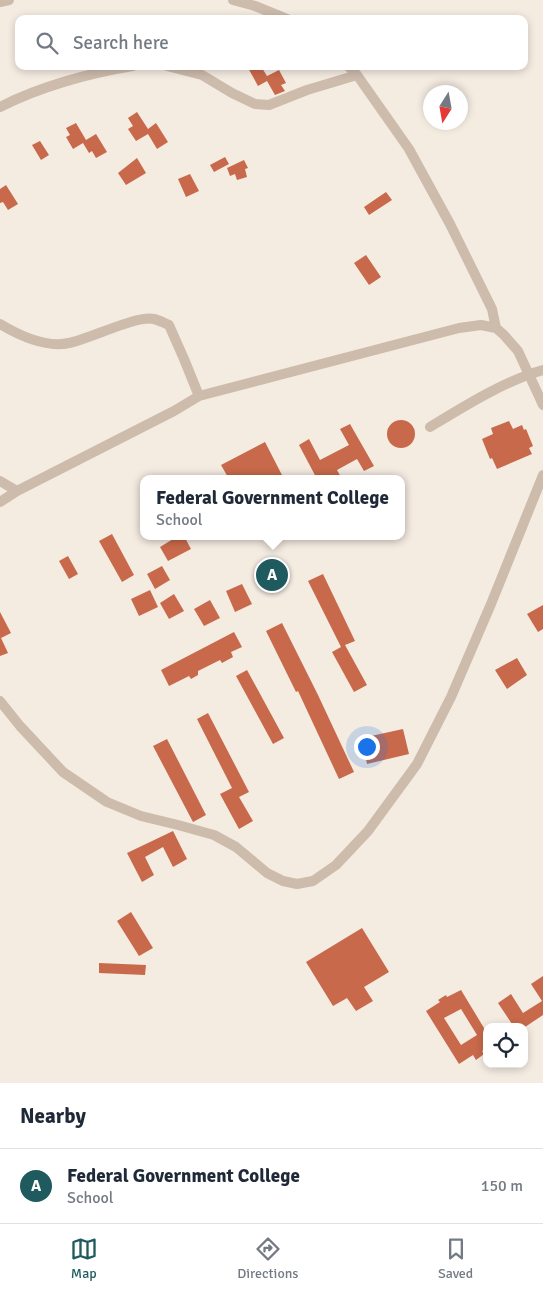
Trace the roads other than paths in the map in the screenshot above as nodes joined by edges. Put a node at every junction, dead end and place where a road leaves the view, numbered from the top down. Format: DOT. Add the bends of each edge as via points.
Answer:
graph roads {
  1 [pos="9,0"];
  2 [pos="233,0"];
  3 [pos="0,2"];
  4 [pos="277,15"];
  5 [pos="117,70"];
  6 [pos="183,70"];
  7 [pos="352,70"];
  8 [pos="357,75"];
  9 [pos="0,107"];
  10 [pos="0,324"];
  11 [pos="496,328"];
  12 [pos="543,370"];
  13 [pos="528,374"];
  14 [pos="199,396"];
  15 [pos="543,405"];
  16 [pos="430,427"];
  17 [pos="543,475"];
  18 [pos="0,481"];
  19 [pos="17,491"];
  20 [pos="0,502"];
  21 [pos="0,700"];
  1 -- 3 [label="street"];
  2 -- 4 [label="street"];
  5 -- 9 [label="street" via="23,95"];
  6 -- 8 [label="street" via="202,75 255,104 269,105"];
  7 -- 8 [label="street"];
  8 -- 11 [label="street" via="409,149 492,309"];
  10 -- 14 [label="street" via="38,341 61,344 154,318 169,325"];
  11 -- 13 [label="street" via="518,351"];
  11 -- 14 [label="street" via="481,325 459,328"];
  12 -- 13 [label="street"];
  13 -- 15 [label="street"];
  13 -- 16 [label="street"];
  14 -- 19 [label="street"];
  17 -- 21 [label="street" via="451,697 417,764 368,831 336,865 313,881 297,884 283,881 214,835 141,816 107,802 63,772"];
  18 -- 19 [label="street"];
  19 -- 20 [label="street"];
}
